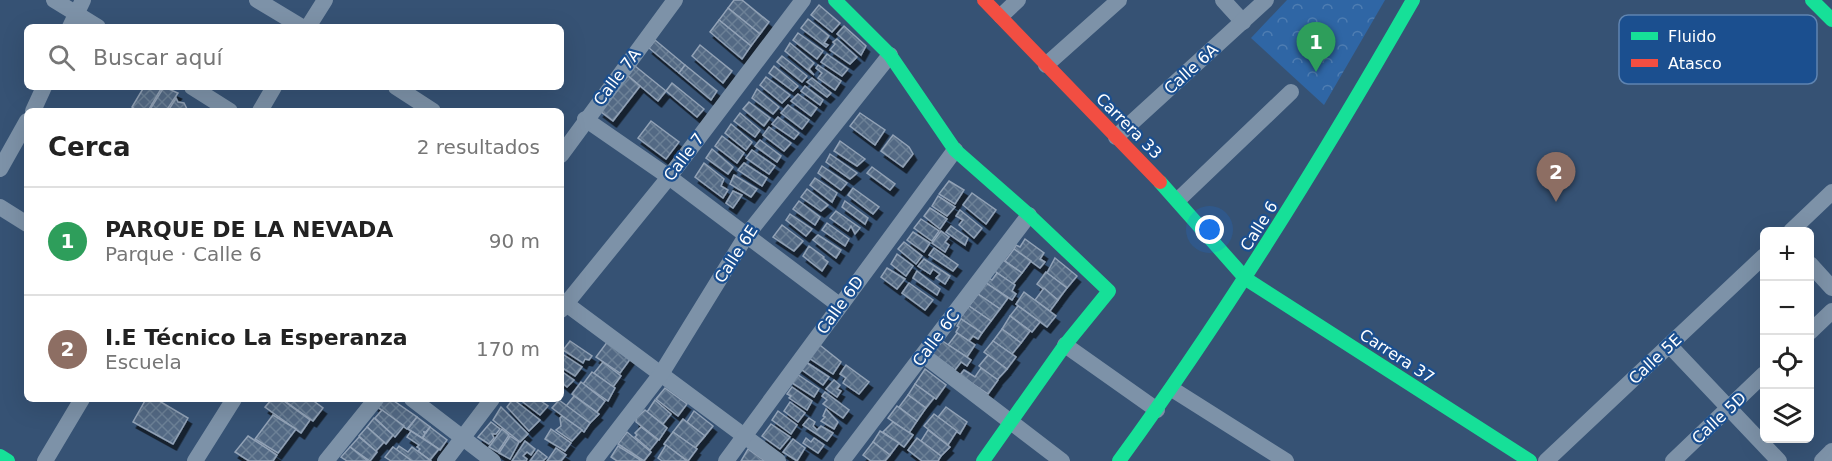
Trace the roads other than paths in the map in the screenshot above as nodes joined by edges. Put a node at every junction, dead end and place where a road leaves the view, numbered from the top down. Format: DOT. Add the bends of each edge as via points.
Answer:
graph roads {
  1 [pos="54,0"];
  2 [pos="257,0"];
  3 [pos="325,0"];
  4 [pos="675,0"];
  5 [pos="803,0"];
  6 [pos="835,0"];
  7 [pos="984,0"];
  8 [pos="1018,0"];
  9 [pos="1119,0"];
  10 [pos="1222,0"];
  11 [pos="1266,0"];
  12 [pos="1413,0"];
  13 [pos="1812,0"];
  14 [pos="77,13"];
  15 [pos="1001,16"];
  16 [pos="1832,20"];
  17 [pos="1242,22"];
  18 [pos="94,24"];
  19 [pos="297,24"];
  20 [pos="310,24"];
  21 [pos="890,55"];
  22 [pos="1046,65"];
  23 [pos="43,90"];
  24 [pos="197,90"];
  25 [pos="272,90"];
  26 [pos="401,90"];
  27 [pos="1291,92"];
  28 [pos="34,108"];
  29 [pos="225,108"];
  30 [pos="262,108"];
  31 [pos="428,108"];
  32 [pos="585,119"];
  33 [pos="24,126"];
  34 [pos="1116,137"];
  35 [pos="564,150"];
  36 [pos="955,150"];
  37 [pos="0,169"];
  38 [pos="669,177"];
  39 [pos="1832,192"];
  40 [pos="1178,200"];
  41 [pos="0,207"];
  42 [pos="1029,214"];
  43 [pos="24,222"];
  44 [pos="1795,227"];
  45 [pos="746,236"];
  46 [pos="1760,260"];
  47 [pos="1814,269"];
  48 [pos="1246,279"];
  49 [pos="1832,288"];
  50 [pos="564,304"];
  51 [pos="839,305"];
  52 [pos="564,306"];
  53 [pos="1832,311"];
  54 [pos="1814,327"];
  55 [pos="1065,345"];
  56 [pos="1670,346"];
  57 [pos="923,355"];
  58 [pos="661,374"];
  59 [pos="1760,378"];
  60 [pos="1172,389"];
  61 [pos="80,402"];
  62 [pos="232,402"];
  63 [pos="374,402"];
  64 [pos="416,402"];
  65 [pos="490,402"];
  66 [pos="1729,408"];
  67 [pos="1157,410"];
  68 [pos="1011,422"];
  69 [pos="746,435"];
  70 [pos="462,438"];
  71 [pos="1832,451"];
  72 [pos="0,456"];
  73 [pos="1262,456"];
  74 [pos="8,461"];
  75 [pos="45,461"];
  76 [pos="195,461"];
  77 [pos="326,461"];
  78 [pos="445,461"];
  79 [pos="494,461"];
  80 [pos="594,461"];
  81 [pos="726,461"];
  82 [pos="778,461"];
  83 [pos="842,461"];
  84 [pos="982,461"];
  85 [pos="1062,461"];
  86 [pos="1119,461"];
  87 [pos="1286,461"];
  88 [pos="1530,461"];
  89 [pos="1545,461"];
  90 [pos="1673,461"];
  91 [pos="1779,461"];
  92 [pos="1822,461"];
  1 -- 14 [label="street"];
  2 -- 19 [label="street"];
  3 -- 20 [label="street"];
  4 -- 32 [label="street, Calle 7A"];
  5 -- 38 [label="street, Calle 7"];
  6 -- 21 [label="street"];
  7 -- 15 [label="street, Carrera 33"];
  8 -- 15 [label="street"];
  9 -- 22 [label="street"];
  10 -- 17 [label="street"];
  11 -- 17 [label="street, Calle 6A"];
  12 -- 48 [label="street, Calle 6"];
  13 -- 16 [label="street"];
  14 -- 18 [label="street"];
  15 -- 22 [label="street, Carrera 33"];
  17 -- 34 [label="street, Calle 6A"];
  21 -- 36 [label="street"];
  21 -- 45 [label="street, Calle 6E"];
  22 -- 34 [label="street, Carrera 33"];
  23 -- 28 [label="street"];
  24 -- 29 [label="street"];
  25 -- 30 [label="street"];
  26 -- 31 [label="street"];
  27 -- 40 [label="street"];
  32 -- 35 [label="street, Calle 7A"];
  32 -- 38 [label="street"];
  33 -- 37 [label="street"];
  34 -- 40 [label="street, Carrera 33"];
  36 -- 42 [label="street"];
  36 -- 51 [label="street, Calle 6D"];
  38 -- 45 [label="street"];
  38 -- 50 [label="street, Calle 7"];
  39 -- 44 [label="street"];
  40 -- 48 [label="street, Carrera 33"];
  41 -- 43 [label="street"];
  42 -- 55 [label="street" via="1109,291"];
  42 -- 57 [label="street, Calle 6C"];
  45 -- 51 [label="street"];
  45 -- 58 [label="street, Calle 6E"];
  46 -- 56 [label="street, Calle 5E"];
  47 -- 49 [label="street"];
  48 -- 60 [label="street, Calle 6"];
  48 -- 88 [label="street, Carrera 37"];
  51 -- 69 [label="street, Calle 6D"];
  52 -- 58 [label="street"];
  53 -- 54 [label="street"];
  55 -- 67 [label="street"];
  55 -- 68 [label="street"];
  56 -- 66 [label="street"];
  56 -- 89 [label="street, Calle 5E"];
  57 -- 68 [label="street"];
  57 -- 83 [label="street, Calle 6C"];
  58 -- 69 [label="street"];
  58 -- 80 [label="street, Calle 6E"];
  59 -- 66 [label="street, Calle 5D"];
  60 -- 67 [label="street, Calle 6"];
  60 -- 73 [label="street"];
  61 -- 75 [label="street"];
  62 -- 76 [label="street"];
  63 -- 77 [label="street"];
  64 -- 70 [label="street"];
  65 -- 70 [label="street"];
  66 -- 90 [label="street, Calle 5D"];
  66 -- 91 [label="street"];
  67 -- 86 [label="street, Calle 6"];
  68 -- 84 [label="street"];
  68 -- 85 [label="street"];
  69 -- 81 [label="street, Calle 6D"];
  69 -- 82 [label="street"];
  70 -- 78 [label="street"];
  70 -- 79 [label="street"];
  71 -- 92 [label="street"];
  72 -- 74 [label="street"];
  73 -- 87 [label="street"];
}
